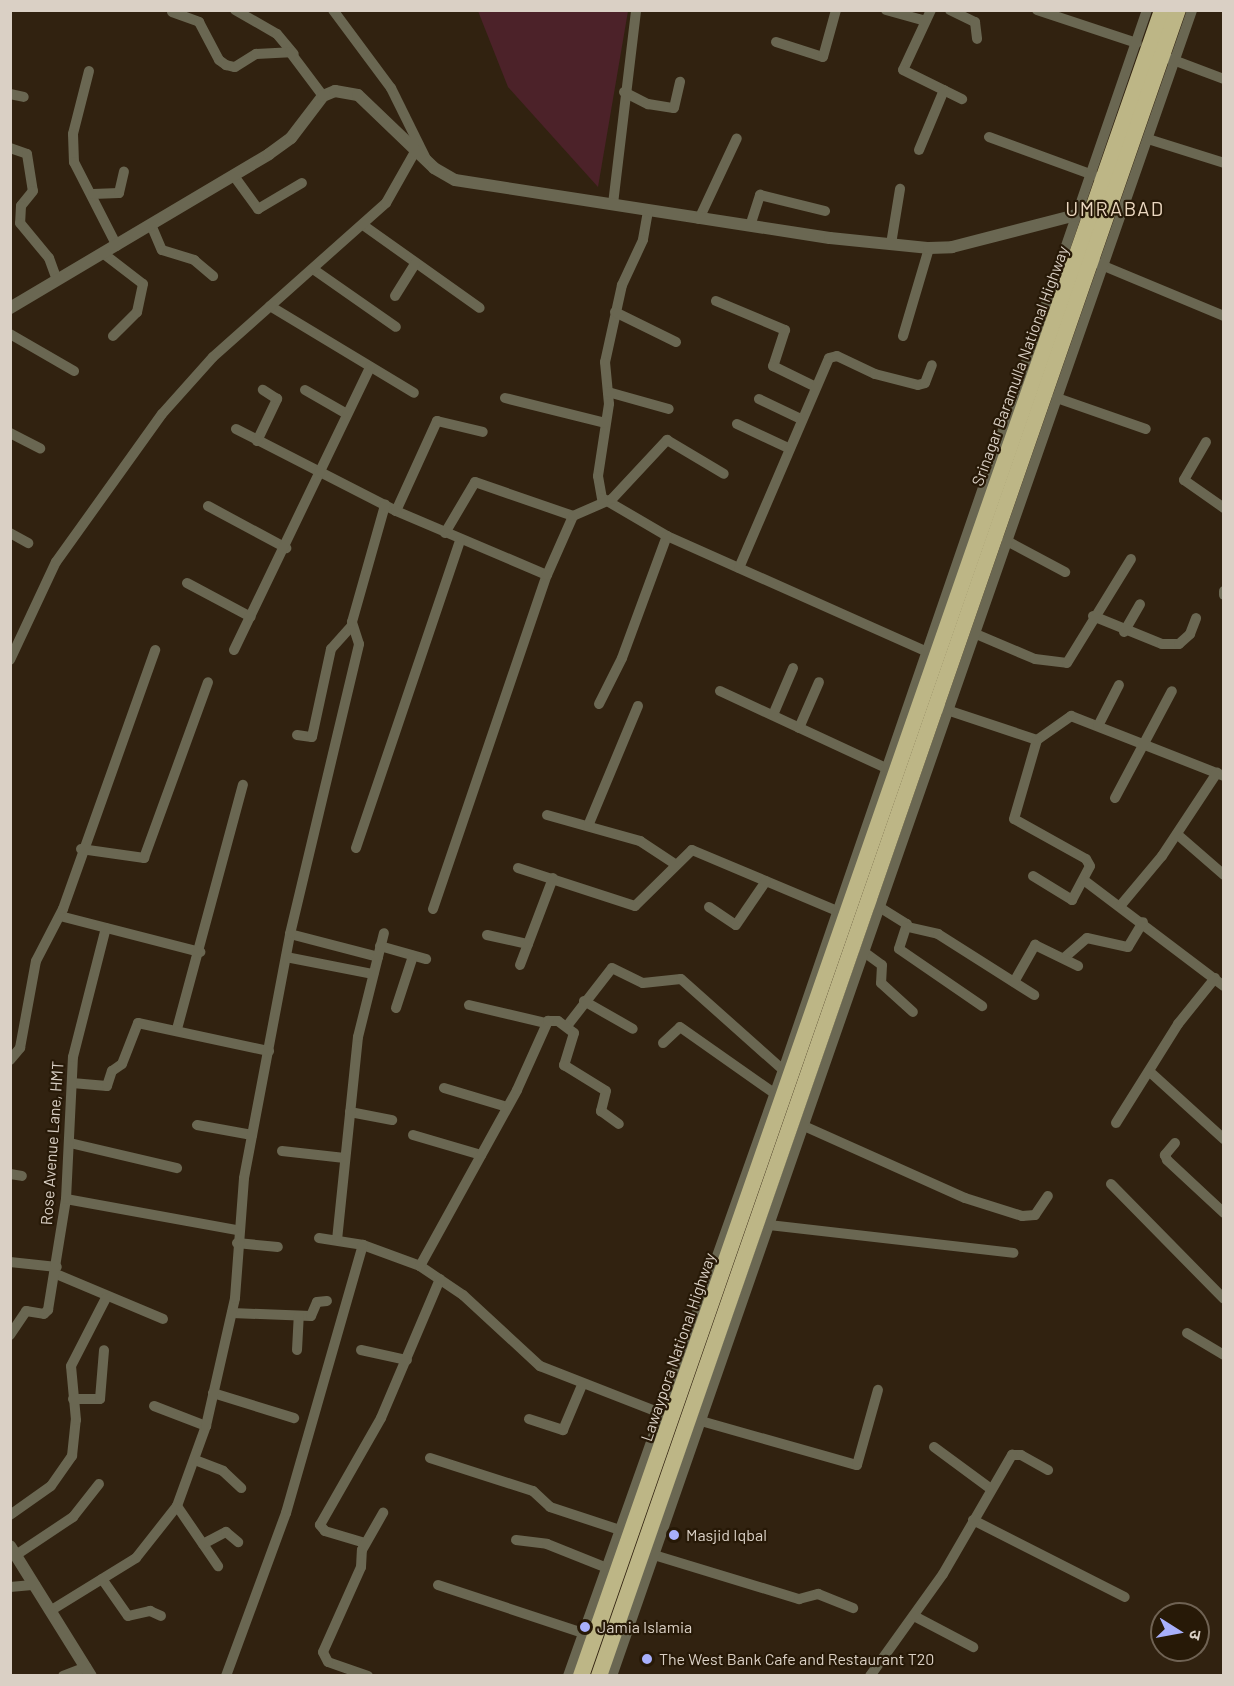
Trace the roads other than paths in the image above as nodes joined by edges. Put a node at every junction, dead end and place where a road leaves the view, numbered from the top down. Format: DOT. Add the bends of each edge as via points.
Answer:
graph roads {
  1 [pos="235,10"];
  2 [pos="333,10"];
  3 [pos="636,10"];
  4 [pos="836,10"];
  5 [pos="886,10"];
  6 [pos="931,10"];
  7 [pos="950,10"];
  8 [pos="1037,10"];
  9 [pos="1147,10"];
  10 [pos="1162,10"];
  11 [pos="1178,10"];
  12 [pos="1192,10"];
  13 [pos="172,12"];
  14 [pos="926,21"];
  15 [pos="977,39"];
  16 [pos="776,42"];
  17 [pos="1137,43"];
  18 [pos="294,54"];
  19 [pos="1168,58"];
  20 [pos="88,71"];
  21 [pos="1224,79"];
  22 [pos="680,82"];
  23 [pos="944,90"];
  24 [pos="624,92"];
  25 [pos="10,94"];
  26 [pos="323,96"];
  27 [pos="24,97"];
  28 [pos="962,99"];
  29 [pos="989,137"];
  30 [pos="737,138"];
  31 [pos="1148,139"];
  32 [pos="10,148"];
  33 [pos="416,150"];
  34 [pos="919,150"];
  35 [pos="427,161"];
  36 [pos="1224,163"];
  37 [pos="124,172"];
  38 [pos="1093,176"];
  39 [pos="234,177"];
  40 [pos="302,183"];
  41 [pos="900,189"];
  42 [pos="93,194"];
  43 [pos="613,204"];
  44 [pos="648,211"];
  45 [pos="825,211"];
  46 [pos="1080,214"];
  47 [pos="699,219"];
  48 [pos="15,225"];
  49 [pos="363,225"];
  50 [pos="750,226"];
  51 [pos="152,227"];
  52 [pos="891,244"];
  53 [pos="117,246"];
  54 [pos="929,248"];
  55 [pos="104,254"];
  56 [pos="415,264"];
  57 [pos="1099,264"];
  58 [pos="313,269"];
  59 [pos="213,276"];
  60 [pos="57,280"];
  61 [pos="395,296"];
  62 [pos="716,301"];
  63 [pos="270,306"];
  64 [pos="10,308"];
  65 [pos="480,308"];
  66 [pos="615,312"];
  67 [pos="1224,316"];
  68 [pos="396,327"];
  69 [pos="10,334"];
  70 [pos="113,336"];
  71 [pos="903,336"];
  72 [pos="676,342"];
  73 [pos="932,365"];
  74 [pos="370,367"];
  75 [pos="74,371"];
  76 [pos="1030,372"];
  77 [pos="814,387"];
  78 [pos="263,390"];
  79 [pos="305,390"];
  80 [pos="608,392"];
  81 [pos="414,393"];
  82 [pos="505,398"];
  83 [pos="1057,398"];
  84 [pos="759,399"];
  85 [pos="669,409"];
  86 [pos="347,414"];
  87 [pos="801,419"];
  88 [pos="605,423"];
  89 [pos="737,424"];
  90 [pos="236,429"];
  91 [pos="1146,429"];
  92 [pos="483,432"];
  93 [pos="10,433"];
  94 [pos="257,441"];
  95 [pos="1206,442"];
  96 [pos="40,448"];
  97 [pos="788,448"];
  98 [pos="318,473"];
  99 [pos="724,474"];
  100 [pos="606,503"];
  101 [pos="385,505"];
  102 [pos="208,506"];
  103 [pos="1224,508"];
  104 [pos="396,511"];
  105 [pos="573,516"];
  106 [pos="10,533"];
  107 [pos="445,533"];
  108 [pos="667,536"];
  109 [pos="460,541"];
  110 [pos="1007,541"];
  111 [pos="28,543"];
  112 [pos="286,548"];
  113 [pos="1131,559"];
  114 [pos="739,568"];
  115 [pos="1065,572"];
  116 [pos="547,575"];
  117 [pos="188,583"];
  118 [pos="1140,604"];
  119 [pos="1093,616"];
  120 [pos="250,617"];
  121 [pos="1196,618"];
  122 [pos="352,626"];
  123 [pos="1124,632"];
  124 [pos="976,634"];
  125 [pos="155,650"];
  126 [pos="234,650"];
  127 [pos="931,654"];
  128 [pos="10,660"];
  129 [pos="793,668"];
  130 [pos="208,682"];
  131 [pos="819,682"];
  132 [pos="1119,685"];
  133 [pos="720,691"];
  134 [pos="1172,691"];
  135 [pos="599,704"];
  136 [pos="638,706"];
  137 [pos="943,709"];
  138 [pos="773,716"];
  139 [pos="1098,726"];
  140 [pos="799,728"];
  141 [pos="297,735"];
  142 [pos="1037,740"];
  143 [pos="1147,743"];
  144 [pos="885,768"];
  145 [pos="1220,775"];
  146 [pos="243,785"];
  147 [pos="1115,798"];
  148 [pos="547,815"];
  149 [pos="588,826"];
  150 [pos="1178,835"];
  151 [pos="81,849"];
  152 [pos="356,849"];
  153 [pos="675,864"];
  154 [pos="518,868"];
  155 [pos="1224,875"];
  156 [pos="1033,876"];
  157 [pos="553,878"];
  158 [pos="766,880"];
  159 [pos="1085,881"];
  160 [pos="875,905"];
  161 [pos="1121,905"];
  162 [pos="709,907"];
  163 [pos="433,909"];
  164 [pos="842,913"];
  165 [pos="60,916"];
  166 [pos="1143,922"];
  167 [pos="908,927"];
  168 [pos="106,928"];
  169 [pos="384,933"];
  170 [pos="290,934"];
  171 [pos="487,934"];
  172 [pos="528,944"];
  173 [pos="201,952"];
  174 [pos="379,952"];
  175 [pos="864,952"];
  176 [pos="413,956"];
  177 [pos="286,957"];
  178 [pos="827,957"];
  179 [pos="1064,958"];
  180 [pos="426,959"];
  181 [pos="520,965"];
  182 [pos="1078,966"];
  183 [pos="374,974"];
  184 [pos="1014,982"];
  185 [pos="1219,982"];
  186 [pos="1035,995"];
  187 [pos="584,1001"];
  188 [pos="470,1005"];
  189 [pos="982,1006"];
  190 [pos="396,1008"];
  191 [pos="913,1012"];
  192 [pos="546,1023"];
  193 [pos="567,1026"];
  194 [pos="177,1029"];
  195 [pos="633,1029"];
  196 [pos="663,1043"];
  197 [pos="269,1050"];
  198 [pos="10,1060"];
  199 [pos="783,1070"];
  200 [pos="1150,1072"];
  201 [pos="72,1083"];
  202 [pos="444,1088"];
  203 [pos="774,1093"];
  204 [pos="507,1107"];
  205 [pos="350,1112"];
  206 [pos="392,1120"];
  207 [pos="1116,1123"];
  208 [pos="197,1125"];
  209 [pos="619,1125"];
  210 [pos="790,1127"];
  211 [pos="252,1135"];
  212 [pos="413,1135"];
  213 [pos="1224,1139"];
  214 [pos="70,1143"];
  215 [pos="1175,1143"];
  216 [pos="282,1151"];
  217 [pos="481,1155"];
  218 [pos="345,1158"];
  219 [pos="177,1168"];
  220 [pos="1111,1184"];
  221 [pos="1048,1196"];
  222 [pos="66,1199"];
  223 [pos="1224,1213"];
  224 [pos="770,1225"];
  225 [pos="237,1230"];
  226 [pos="319,1238"];
  227 [pos="337,1240"];
  228 [pos="237,1243"];
  229 [pos="363,1245"];
  230 [pos="278,1247"];
  231 [pos="1013,1253"];
  232 [pos="10,1262"];
  233 [pos="420,1266"];
  234 [pos="56,1271"];
  235 [pos="440,1279"];
  236 [pos="106,1298"];
  237 [pos="1224,1299"];
  238 [pos="327,1300"];
  239 [pos="232,1313"];
  240 [pos="299,1316"];
  241 [pos="163,1319"];
  242 [pos="1187,1333"];
  243 [pos="10,1335"];
  244 [pos="104,1350"];
  245 [pos="297,1350"];
  246 [pos="360,1350"];
  247 [pos="1224,1355"];
  248 [pos="407,1360"];
  249 [pos="582,1385"];
  250 [pos="878,1390"];
  251 [pos="213,1394"];
  252 [pos="73,1399"];
  253 [pos="154,1406"];
  254 [pos="667,1415"];
  255 [pos="294,1418"];
  256 [pos="529,1419"];
  257 [pos="701,1421"];
  258 [pos="206,1426"];
  259 [pos="934,1446"];
  260 [pos="430,1458"];
  261 [pos="195,1460"];
  262 [pos="1048,1470"];
  263 [pos="99,1484"];
  264 [pos="241,1488"];
  265 [pos="991,1489"];
  266 [pos="177,1506"];
  267 [pos="383,1513"];
  268 [pos="10,1515"];
  269 [pos="973,1520"];
  270 [pos="626,1532"];
  271 [pos="516,1540"];
  272 [pos="238,1542"];
  273 [pos="203,1544"];
  274 [pos="365,1544"];
  275 [pos="13,1550"];
  276 [pos="654,1555"];
  277 [pos="218,1566"];
  278 [pos="611,1575"];
  279 [pos="102,1579"];
  280 [pos="35,1585"];
  281 [pos="438,1585"];
  282 [pos="10,1587"];
  283 [pos="1125,1597"];
  284 [pos="853,1608"];
  285 [pos="50,1611"];
  286 [pos="161,1616"];
  287 [pos="914,1616"];
  288 [pos="589,1635"];
  289 [pos="973,1647"];
  290 [pos="89,1671"];
  291 [pos="63,1676"];
  292 [pos="226,1676"];
  293 [pos="368,1676"];
  294 [pos="568,1676"];
  295 [pos="581,1676"];
  296 [pos="598,1676"];
  297 [pos="612,1676"];
  298 [pos="870,1676"];
  1 -- 18 [label="street" via="277,34"];
  2 -- 35 [label="street" via="386,80"];
  3 -- 24 [label="street"];
  4 -- 16 [label="street" via="823,57"];
  5 -- 14 [label="street"];
  6 -- 14 [label="street"];
  7 -- 15 [label="street" via="975,22"];
  8 -- 17 [label="street"];
  9 -- 17 [label="street"];
  10 -- 76 [label="highway, Srinagar Baramulla National Highway"];
  11 -- 19 [label="highway"];
  12 -- 19 [label="street"];
  13 -- 18 [label="street" via="199,22 226,65 235,67 256,54"];
  14 -- 23 [label="street" via="903,68"];
  17 -- 38 [label="street"];
  18 -- 26 [label="street"];
  19 -- 21 [label="street"];
  19 -- 31 [label="street"];
  19 -- 57 [label="highway"];
  20 -- 42 [label="street" via="73,150 78,170"];
  22 -- 24 [label="street" via="674,108 644,103"];
  23 -- 28 [label="street"];
  23 -- 34 [label="street"];
  24 -- 43 [label="street"];
  25 -- 27 [label="street"];
  26 -- 33 [label="street" via="343,90 358,95"];
  26 -- 39 [label="street" via="291,138"];
  29 -- 38 [label="street"];
  30 -- 47 [label="street"];
  31 -- 36 [label="street"];
  31 -- 57 [label="street"];
  32 -- 48 [label="street" via="27,154 33,191 21,206"];
  33 -- 35 [label="street"];
  33 -- 49 [label="street" via="393,193"];
  35 -- 43 [label="street" via="455,180"];
  37 -- 42 [label="street" via="119,193"];
  38 -- 46 [label="street"];
  39 -- 40 [label="street" via="258,209"];
  39 -- 51 [label="street"];
  41 -- 52 [label="street"];
  42 -- 53 [label="street"];
  43 -- 44 [label="street"];
  44 -- 47 [label="street"];
  44 -- 66 [label="street" via="644,240"];
  45 -- 50 [label="street" via="760,195"];
  46 -- 54 [label="street" via="952,247"];
  46 -- 76 [label="street"];
  47 -- 50 [label="street"];
  48 -- 60 [label="street" via="49,258"];
  49 -- 56 [label="street"];
  49 -- 58 [label="street"];
  50 -- 52 [label="street"];
  51 -- 53 [label="street"];
  51 -- 59 [label="street" via="162,250 194,260"];
  52 -- 54 [label="street"];
  53 -- 55 [label="street"];
  54 -- 71 [label="street"];
  55 -- 60 [label="street"];
  55 -- 70 [label="street" via="143,284 138,312"];
  56 -- 61 [label="street"];
  56 -- 65 [label="street"];
  57 -- 67 [label="street"];
  57 -- 83 [label="street"];
  57 -- 137 [label="highway"];
  58 -- 63 [label="street"];
  58 -- 68 [label="street"];
  60 -- 64 [label="street"];
  62 -- 77 [label="street" via="785,330 773,366"];
  63 -- 74 [label="street"];
  63 -- 128 [label="street" via="193,378 135,449 56,562"];
  66 -- 72 [label="street"];
  66 -- 80 [label="street" via="605,362"];
  69 -- 75 [label="street"];
  73 -- 77 [label="street" via="925,383 918,385 833,356"];
  74 -- 81 [label="street"];
  74 -- 86 [label="street"];
  76 -- 127 [label="highway, Srinagar Baramulla National Highway"];
  77 -- 87 [label="street"];
  78 -- 94 [label="street" via="277,399"];
  79 -- 86 [label="street"];
  80 -- 85 [label="street"];
  80 -- 88 [label="street"];
  82 -- 88 [label="street"];
  83 -- 91 [label="street"];
  83 -- 110 [label="street"];
  84 -- 87 [label="street"];
  86 -- 98 [label="street"];
  87 -- 97 [label="street"];
  88 -- 100 [label="street" via="598,476 599,494"];
  89 -- 97 [label="street"];
  90 -- 94 [label="street"];
  92 -- 104 [label="street" via="437,421"];
  93 -- 96 [label="street"];
  94 -- 98 [label="street"];
  95 -- 103 [label="street" via="1184,480"];
  97 -- 114 [label="street"];
  98 -- 101 [label="street"];
  98 -- 112 [label="street"];
  99 -- 100 [label="street" via="668,440"];
  100 -- 105 [label="street" via="584,508"];
  100 -- 108 [label="street"];
  101 -- 104 [label="street"];
  101 -- 122 [label="street"];
  102 -- 112 [label="street"];
  104 -- 107 [label="street"];
  105 -- 107 [label="street" via="475,482"];
  105 -- 116 [label="street"];
  106 -- 111 [label="street"];
  107 -- 109 [label="street"];
  108 -- 114 [label="street"];
  108 -- 135 [label="street" via="622,658"];
  109 -- 116 [label="street"];
  109 -- 152 [label="street"];
  110 -- 115 [label="street"];
  110 -- 124 [label="street"];
  112 -- 120 [label="street"];
  113 -- 119 [label="street"];
  114 -- 127 [label="street"];
  116 -- 163 [label="street"];
  117 -- 120 [label="street"];
  118 -- 123 [label="street"];
  119 -- 123 [label="street"];
  119 -- 124 [label="street" via="1072,658 1060,664 1035,659"];
  120 -- 126 [label="street"];
  121 -- 123 [label="street" via="1190,634 1179,644 1162,644"];
  122 -- 141 [label="street" via="331,649 312,737"];
  122 -- 170 [label="street" via="359,644"];
  124 -- 137 [label="street"];
  125 -- 151 [label="street"];
  127 -- 144 [label="street"];
  127 -- 164 [label="highway, Srinagar Baramulla National Highway" via="911,734"];
  129 -- 138 [label="street"];
  130 -- 151 [label="street" via="144,858"];
  131 -- 140 [label="street"];
  132 -- 139 [label="street"];
  133 -- 138 [label="street"];
  134 -- 143 [label="street"];
  136 -- 149 [label="street"];
  137 -- 142 [label="street"];
  137 -- 160 [label="highway"];
  138 -- 140 [label="street"];
  139 -- 142 [label="street" via="1069,716"];
  139 -- 143 [label="street"];
  140 -- 144 [label="street"];
  142 -- 159 [label="street" via="1014,819 1088,861"];
  143 -- 145 [label="street"];
  143 -- 147 [label="street"];
  144 -- 164 [label="street"];
  145 -- 150 [label="street"];
  146 -- 173 [label="street"];
  148 -- 149 [label="street"];
  149 -- 153 [label="street" via="645,843"];
  150 -- 155 [label="street"];
  150 -- 161 [label="street"];
  151 -- 165 [label="street"];
  153 -- 157 [label="street" via="635,906"];
  153 -- 158 [label="street" via="692,850"];
  154 -- 157 [label="street"];
  156 -- 159 [label="street" via="1070,900"];
  157 -- 172 [label="street"];
  158 -- 162 [label="street" via="736,925"];
  158 -- 164 [label="street"];
  159 -- 161 [label="street"];
  160 -- 167 [label="street"];
  160 -- 175 [label="street"];
  160 -- 210 [label="highway"];
  161 -- 166 [label="street"];
  164 -- 178 [label="highway, Srinagar Baramulla National Highway"];
  165 -- 168 [label="street"];
  165 -- 198 [label="street" via="36,961 20,1048"];
  166 -- 179 [label="street" via="1128,947 1087,938"];
  166 -- 185 [label="street"];
  167 -- 184 [label="street" via="938,934"];
  167 -- 189 [label="street" via="898,948"];
  168 -- 173 [label="street"];
  168 -- 201 [label="street, Rose Avenue Lane, HMT" via="74,1048"];
  169 -- 174 [label="street"];
  170 -- 174 [label="street"];
  170 -- 177 [label="street"];
  171 -- 172 [label="street"];
  172 -- 181 [label="street"];
  173 -- 194 [label="street"];
  174 -- 176 [label="street"];
  174 -- 183 [label="street"];
  175 -- 191 [label="street" via="880,963 881,983"];
  175 -- 210 [label="street"];
  176 -- 180 [label="street"];
  176 -- 190 [label="street"];
  177 -- 183 [label="street"];
  177 -- 197 [label="street"];
  178 -- 199 [label="street"];
  178 -- 210 [label="highway, Srinagar Baramulla National Highway"];
  179 -- 182 [label="street"];
  179 -- 184 [label="street" via="1035,945"];
  183 -- 205 [label="street" via="358,1037"];
  184 -- 186 [label="street"];
  185 -- 200 [label="street" via="1178,1024"];
  187 -- 193 [label="street"];
  187 -- 195 [label="street"];
  187 -- 199 [label="street" via="614,968 643,983 681,980"];
  188 -- 192 [label="street"];
  192 -- 193 [label="street" via="554,1019"];
  192 -- 204 [label="street"];
  193 -- 209 [label="street" via="575,1035 564,1065 606,1091 600,1111"];
  194 -- 197 [label="street"];
  194 -- 201 [label="street" via="136,1024 122,1064 112,1071 107,1086"];
  196 -- 203 [label="street" via="680,1027"];
  197 -- 211 [label="street"];
  199 -- 203 [label="street"];
  200 -- 207 [label="street"];
  200 -- 213 [label="street"];
  201 -- 214 [label="street, Rose Avenue Lane, HMT"];
  202 -- 204 [label="street"];
  203 -- 254 [label="street"];
  204 -- 217 [label="street"];
  205 -- 206 [label="street"];
  205 -- 218 [label="street"];
  208 -- 211 [label="street"];
  210 -- 221 [label="street" via="1011,1213 1033,1216"];
  210 -- 224 [label="street"];
  210 -- 254 [label="highway, Lawaypora National Highway"];
  210 -- 296 [label="highway"];
  211 -- 225 [label="street"];
  212 -- 217 [label="street"];
  214 -- 219 [label="street"];
  214 -- 222 [label="street, Rose Avenue Lane, HMT"];
  215 -- 223 [label="street" via="1165,1155 1167,1160"];
  216 -- 218 [label="street"];
  217 -- 233 [label="street"];
  218 -- 227 [label="street"];
  220 -- 237 [label="street"];
  222 -- 225 [label="street"];
  222 -- 234 [label="street, Rose Avenue Lane, HMT"];
  224 -- 231 [label="street"];
  224 -- 257 [label="street"];
  225 -- 228 [label="street"];
  226 -- 227 [label="street"];
  227 -- 229 [label="street"];
  228 -- 230 [label="street"];
  228 -- 239 [label="street"];
  229 -- 233 [label="street"];
  229 -- 292 [label="street" via="286,1513"];
  232 -- 234 [label="street"];
  233 -- 235 [label="street"];
  234 -- 236 [label="street"];
  234 -- 243 [label="street, Rose Avenue Lane, HMT" via="47,1313 26,1311"];
  235 -- 248 [label="street"];
  235 -- 249 [label="street" via="479,1308 540,1366"];
  236 -- 241 [label="street"];
  236 -- 252 [label="street" via="73,1361"];
  238 -- 240 [label="street" via="317,1302 313,1315"];
  239 -- 240 [label="street"];
  239 -- 251 [label="street"];
  240 -- 245 [label="street"];
  242 -- 247 [label="street"];
  244 -- 252 [label="street" via="101,1397"];
  246 -- 248 [label="street"];
  248 -- 274 [label="street" via="374,1433 320,1525 326,1531"];
  249 -- 254 [label="street"];
  249 -- 256 [label="street" via="563,1430"];
  250 -- 257 [label="street" via="856,1465"];
  251 -- 255 [label="street"];
  251 -- 258 [label="street"];
  252 -- 268 [label="street" via="75,1438 64,1473"];
  253 -- 258 [label="street"];
  254 -- 270 [label="highway, Lawaypora National Highway"];
  257 -- 276 [label="street"];
  258 -- 261 [label="street"];
  259 -- 265 [label="street"];
  260 -- 270 [label="street" via="533,1491 550,1507"];
  261 -- 264 [label="street" via="223,1471"];
  261 -- 266 [label="street"];
  262 -- 265 [label="street" via="1015,1454"];
  263 -- 275 [label="street" via="73,1517"];
  265 -- 269 [label="street"];
  266 -- 273 [label="street"];
  266 -- 279 [label="street" via="136,1558"];
  267 -- 274 [label="street"];
  269 -- 283 [label="street"];
  269 -- 287 [label="street"];
  270 -- 278 [label="highway, Lawaypora National Highway"];
  271 -- 278 [label="street" via="547,1544"];
  272 -- 273 [label="street" via="226,1532"];
  273 -- 277 [label="street"];
  274 -- 293 [label="street" via="361,1567 323,1652 328,1662"];
  275 -- 280 [label="street"];
  276 -- 284 [label="street" via="799,1599 819,1594"];
  276 -- 297 [label="street"];
  278 -- 288 [label="highway, Lawaypora National Highway"];
  279 -- 285 [label="street"];
  279 -- 286 [label="street" via="128,1616 150,1611"];
  280 -- 282 [label="street"];
  280 -- 285 [label="street"];
  281 -- 288 [label="street"];
  285 -- 290 [label="street"];
  287 -- 289 [label="street"];
  287 -- 298 [label="street"];
  288 -- 294 [label="street"];
  288 -- 295 [label="highway, Lawaypora National Highway"];
  290 -- 291 [label="street"];
}
